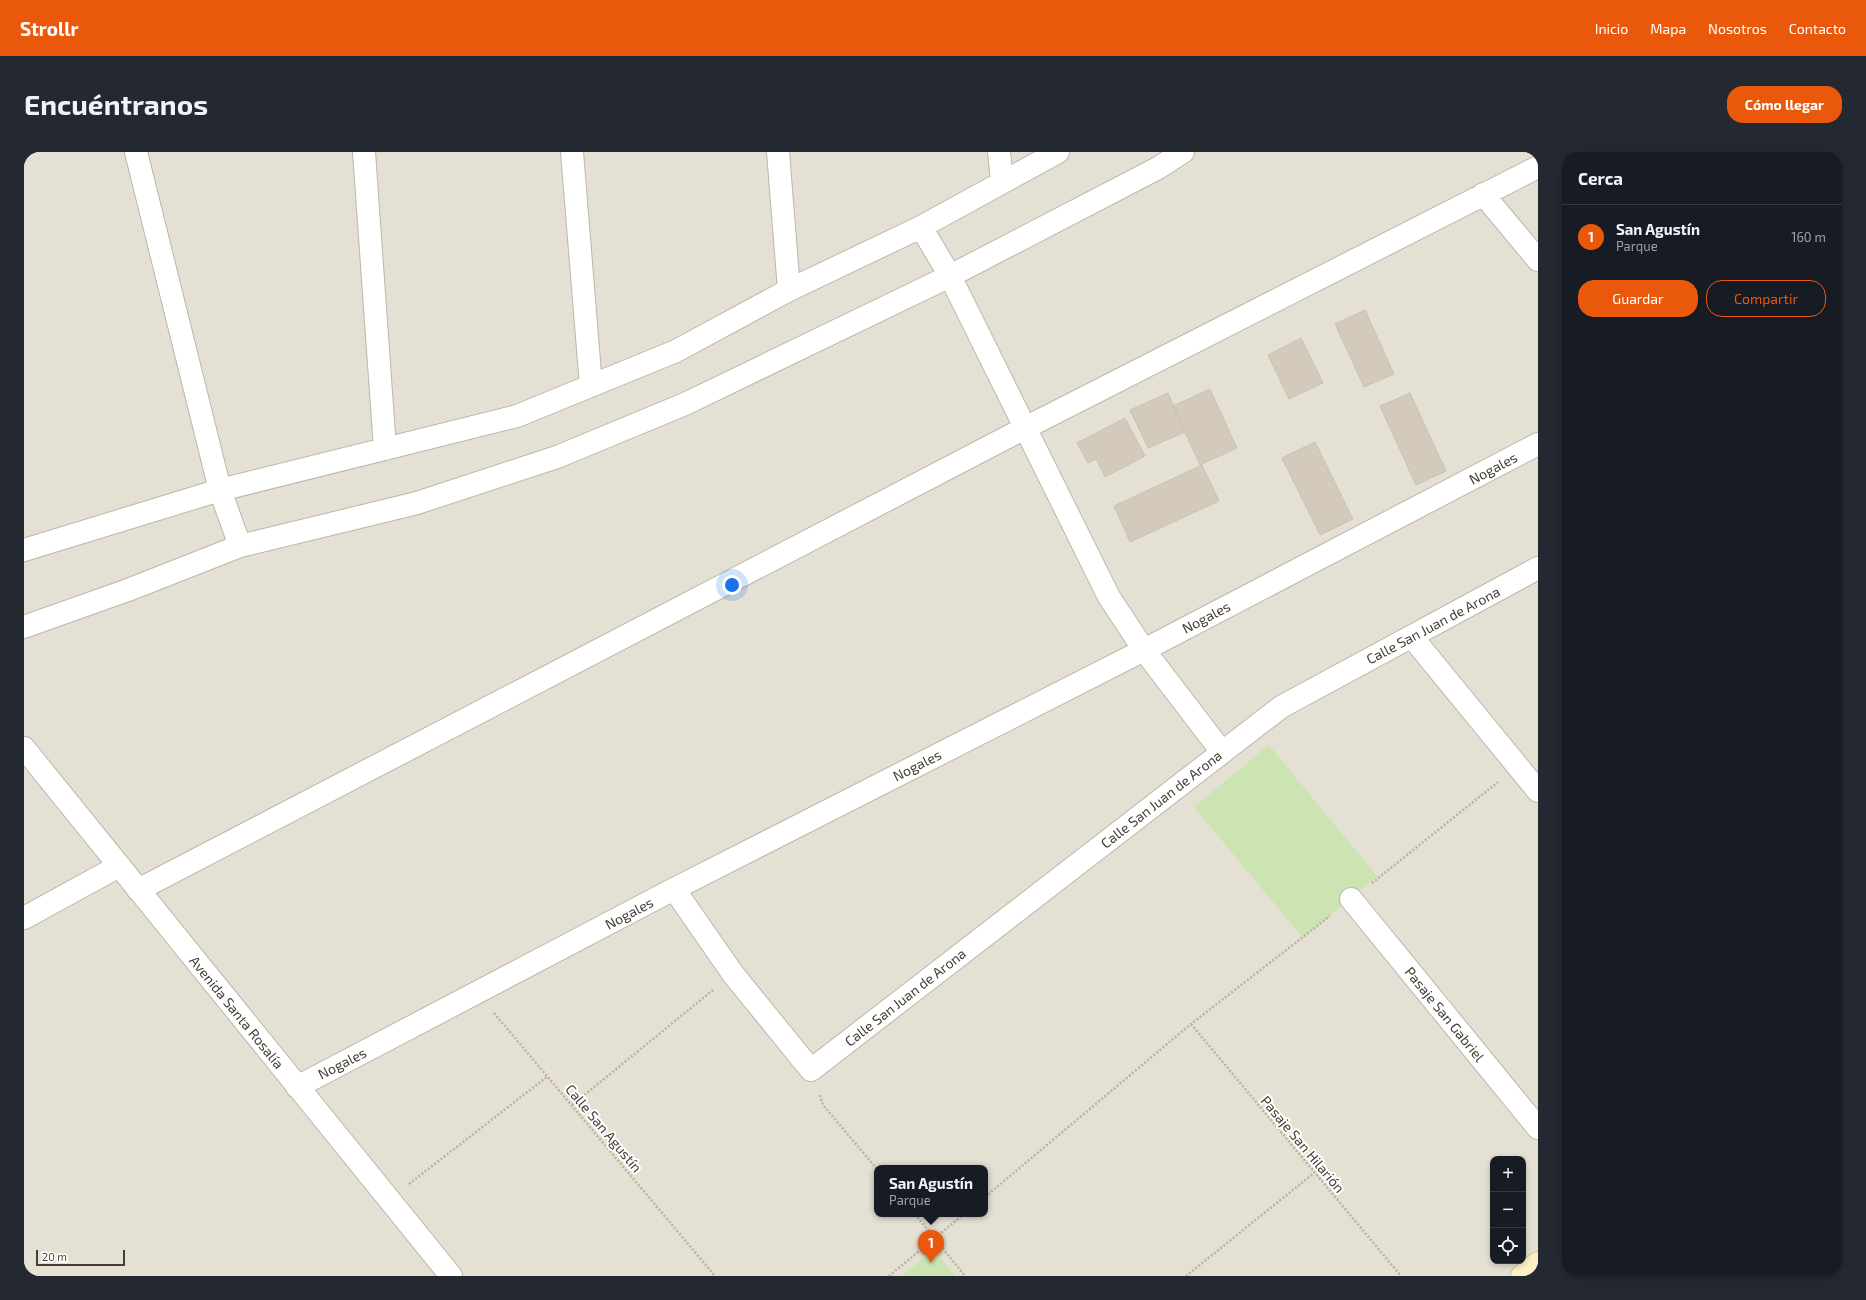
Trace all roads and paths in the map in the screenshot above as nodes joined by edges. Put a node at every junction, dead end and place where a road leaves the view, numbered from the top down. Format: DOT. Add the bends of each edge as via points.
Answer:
graph roads {
  1 [pos="136,152"];
  2 [pos="364,152"];
  3 [pos="572,152"];
  4 [pos="778,152"];
  5 [pos="999,152"];
  6 [pos="1058,152"];
  7 [pos="1183,152"];
  8 [pos="1538,167"];
  9 [pos="1002,182"];
  10 [pos="1483,194"];
  11 [pos="921,227"];
  12 [pos="1538,260"];
  13 [pos="950,276"];
  14 [pos="789,290"];
  15 [pos="591,386"];
  16 [pos="1025,428"];
  17 [pos="1538,444"];
  18 [pos="385,449"];
  19 [pos="220,490"];
  20 [pos="240,546"];
  21 [pos="24,550"];
  22 [pos="1538,568"];
  23 [pos="24,627"];
  24 [pos="1412,637"];
  25 [pos="1144,650"];
  26 [pos="24,748"];
  27 [pos="1222,752"];
  28 [pos="1518,766"];
  29 [pos="1538,791"];
  30 [pos="118,866"];
  31 [pos="674,889"];
  32 [pos="138,890"];
  33 [pos="1351,899"];
  34 [pos="24,918"];
  35 [pos="733,974"];
  36 [pos="478,993"];
  37 [pos="1191,1024"];
  38 [pos="811,1070"];
  39 [pos="548,1076"];
  40 [pos="297,1087"];
  41 [pos="572,1105"];
  42 [pos="1538,1128"];
  43 [pos="874,1165"];
  44 [pos="1314,1173"];
  45 [pos="988,1194"];
  46 [pos="389,1200"];
  47 [pos="918,1217"];
  48 [pos="960,1217"];
  49 [pos="935,1238"];
  50 [pos="1538,1263"];
  51 [pos="451,1276"];
  52 [pos="715,1276"];
  53 [pos="889,1276"];
  54 [pos="965,1276"];
  55 [pos="1186,1276"];
  56 [pos="1401,1276"];
  57 [pos="1522,1276"];
  1 -- 19 [label="street"];
  2 -- 18 [label="street"];
  3 -- 15 [label="street"];
  4 -- 14 [label="street"];
  5 -- 9 [label="street"];
  6 -- 9 [label="street"];
  7 -- 13 [label="street" via="1158,168"];
  8 -- 10 [label="street"];
  9 -- 11 [label="street"];
  10 -- 12 [label="street"];
  10 -- 16 [label="street"];
  11 -- 13 [label="street"];
  11 -- 14 [label="street"];
  13 -- 16 [label="street"];
  13 -- 20 [label="street" via="685,404 557,456 417,503"];
  14 -- 15 [label="street" via="676,351"];
  15 -- 18 [label="street" via="517,416"];
  16 -- 25 [label="street" via="1109,597"];
  16 -- 32 [label="street"];
  17 -- 25 [label="street, Nogales"];
  18 -- 19 [label="street"];
  19 -- 20 [label="street"];
  19 -- 21 [label="street"];
  20 -- 23 [label="street"];
  22 -- 24 [label="street, Calle San Juan de Arona"];
  24 -- 27 [label="street, Calle San Juan de Arona" via="1281,707"];
  24 -- 28 [label="street"];
  25 -- 27 [label="street"];
  25 -- 31 [label="street, Nogales"];
  26 -- 30 [label="street, Avenida Santa Rosalía"];
  27 -- 38 [label="street, Calle San Juan de Arona"];
  28 -- 29 [label="street"];
  28 -- 33 [label="path"];
  30 -- 32 [label="street, Avenida Santa Rosalía"];
  30 -- 34 [label="street"];
  31 -- 35 [label="street"];
  31 -- 36 [label="street, Nogales"];
  32 -- 40 [label="street, Avenida Santa Rosalía"];
  33 -- 37 [label="path"];
  33 -- 42 [label="street, Pasaje San Gabriel"];
  35 -- 38 [label="street"];
  35 -- 41 [label="path"];
  36 -- 39 [label="path, Calle San Agustín"];
  36 -- 40 [label="street, Nogales"];
  37 -- 44 [label="path, Pasaje San Hilarión"];
  37 -- 45 [label="path"];
  38 -- 43 [label="path" via="824,1105"];
  39 -- 41 [label="path, Calle San Agustín"];
  39 -- 46 [label="path"];
  40 -- 46 [label="street, Avenida Santa Rosalía"];
  41 -- 52 [label="path, Calle San Agustín"];
  44 -- 55 [label="path"];
  44 -- 56 [label="path, Pasaje San Hilarión"];
  46 -- 51 [label="street, Avenida Santa Rosalía"];
  47 -- 49 [label="path"];
  48 -- 49 [label="path"];
  49 -- 53 [label="path"];
  49 -- 54 [label="path"];
  50 -- 57 [label="street"];
}
